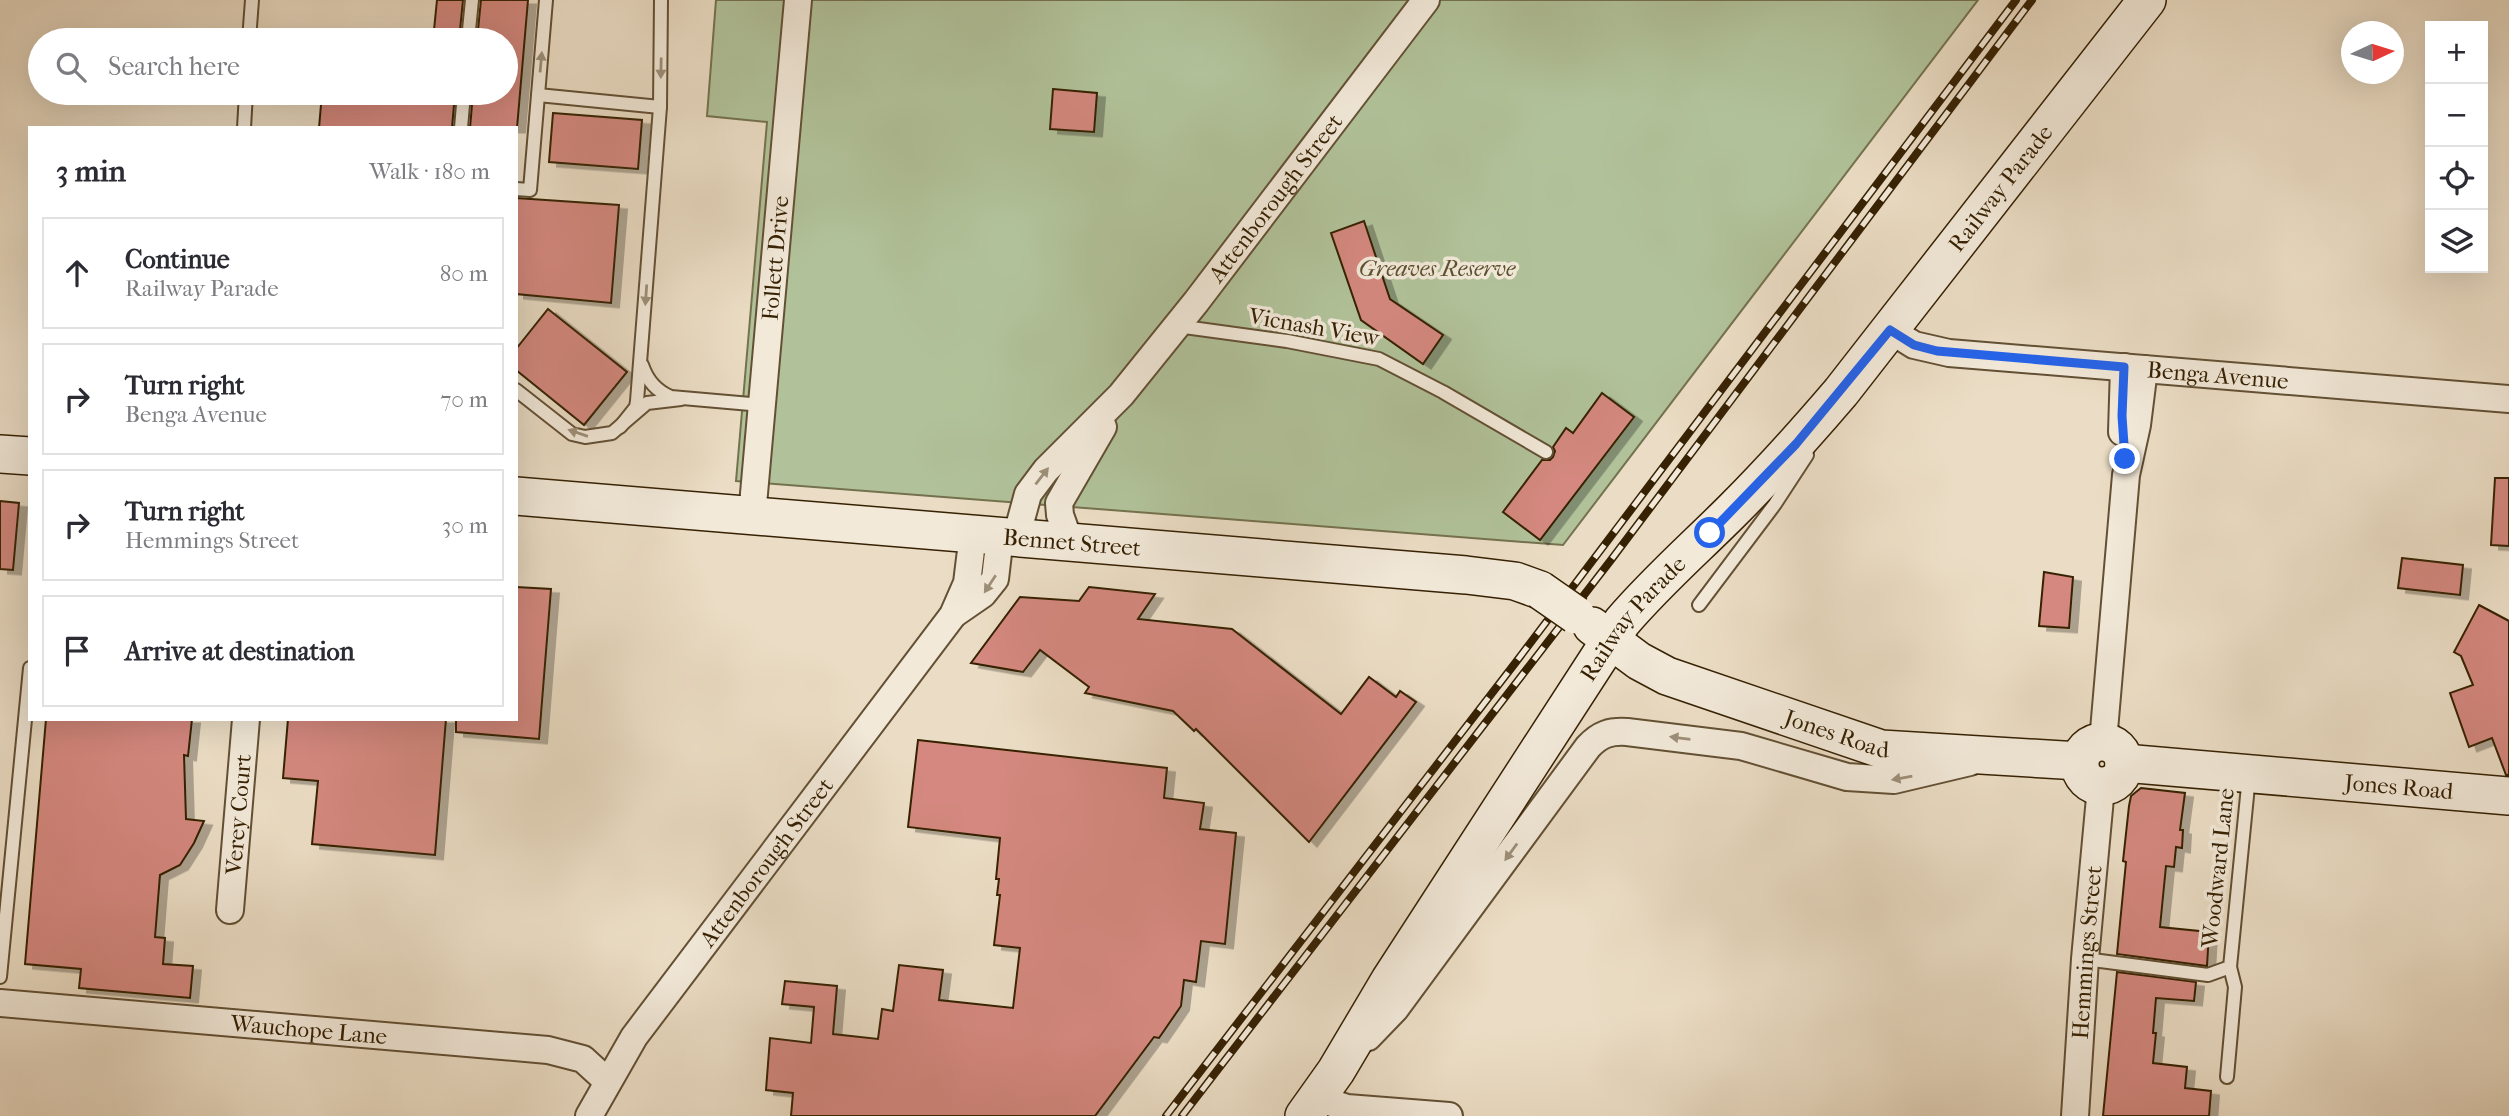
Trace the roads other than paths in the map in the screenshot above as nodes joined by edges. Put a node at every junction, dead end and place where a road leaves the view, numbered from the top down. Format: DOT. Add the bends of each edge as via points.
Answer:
graph roads {
  1 [pos="251,0"];
  2 [pos="472,0"];
  3 [pos="547,0"];
  4 [pos="661,0"];
  5 [pos="798,0"];
  6 [pos="1426,0"];
  7 [pos="2147,0"];
  8 [pos="250,28"];
  9 [pos="469,28"];
  10 [pos="538,95"];
  11 [pos="245,105"];
  12 [pos="463,105"];
  13 [pos="660,107"];
  14 [pos="244,126"];
  15 [pos="461,126"];
  16 [pos="518,189"];
  17 [pos="1177,326"];
  18 [pos="1890,330"];
  19 [pos="641,355"];
  20 [pos="2134,368"];
  21 [pos="1860,369"];
  22 [pos="518,392"];
  23 [pos="1121,395"];
  24 [pos="681,399"];
  25 [pos="2509,399"];
  26 [pos="762,405"];
  27 [pos="620,427"];
  28 [pos="1546,453"];
  29 [pos="0,454"];
  30 [pos="28,456"];
  31 [pos="518,496"];
  32 [pos="752,516"];
  33 [pos="996,536"];
  34 [pos="1070,543"];
  35 [pos="1699,605"];
  36 [pos="1610,639"];
  37 [pos="28,689"];
  38 [pos="246,721"];
  39 [pos="1992,757"];
  40 [pos="2102,763"];
  41 [pos="2249,774"];
  42 [pos="2509,796"];
  43 [pos="230,910"];
  44 [pos="2085,960"];
  45 [pos="2230,967"];
  46 [pos="0,977"];
  47 [pos="0,1003"];
  48 [pos="2227,1077"];
  49 [pos="607,1081"];
  50 [pos="1320,1094"];
  51 [pos="589,1116"];
  52 [pos="1450,1116"];
  53 [pos="2075,1116"];
  1 -- 8 [label="lane"];
  2 -- 9 [label="lane"];
  10 -- 3 [label="lane, one-way"];
  4 -- 13 [label="lane, one-way"];
  5 -- 26 [label="street, Follett Drive"];
  6 -- 17 [label="street, Attenborough Street"];
  7 -- 18 [label="main road, Railway Parade"];
  10 -- 13 [label="lane"];
  10 -- 16 [label="lane" via="530,190"];
  11 -- 14 [label="lane"];
  12 -- 15 [label="lane"];
  13 -- 19 [label="lane, one-way"];
  17 -- 23 [label="street, Attenborough Street"];
  17 -- 28 [label="lane, Vicnash View" via="1379,359"];
  18 -- 20 [label="street, Benga Avenue" via="1914,345 1937,351"];
  18 -- 21 [label="main road, Railway Parade"];
  19 -- 24 [label="lane" via="655,387"];
  19 -- 27 [label="lane" via="637,404"];
  20 -- 25 [label="street, Benga Avenue"];
  20 -- 40 [label="street, Hemmings Street" via="2122,416 2126,475"];
  21 -- 35 [label="lane" via="1785,489"];
  21 -- 36 [label="main road, Railway Parade" via="1796,444 1643,598"];
  27 -- 22 [label="lane, one-way" via="600,437 575,435"];
  33 -- 23 [label="street, Attenborough Street, one-way" via="1024,507 1046,470"];
  23 -- 34 [label="street, Attenborough Street" via="1060,500"];
  24 -- 26 [label="lane"];
  24 -- 27 [label="lane" via="644,404"];
  26 -- 32 [label="street, Follett Drive"];
  29 -- 30 [label="main road"];
  31 -- 32 [label="main road, Bennet Street"];
  32 -- 33 [label="main road, Bennet Street"];
  33 -- 34 [label="main road, Bennet Street"];
  33 -- 49 [label="street, Attenborough Street" via="993,582 953,615 634,1037"];
  34 -- 36 [label="main road, Bennet Street, bridge" via="1515,581 1540,590"];
  36 -- 39 [label="main road, Jones Road" via="1667,676 1865,745"];
  36 -- 50 [label="main road, Railway Parade"];
  37 -- 46 [label="lane"];
  38 -- 43 [label="street, Verey Court"];
  39 -- 40 [label="main road, Jones Road"];
  39 -- 50 [label="street, one-way" via="1890,780 1837,776 1741,746 1627,732 1604,734 1588,747 1395,1009"];
  40 -- 41 [label="main road, Jones Road"];
  40 -- 44 [label="street, Hemmings Street"];
  41 -- 42 [label="main road, Jones Road"];
  41 -- 45 [label="lane, Woodward Lane"];
  44 -- 45 [label="lane, Woodward Lane" via="2208,975"];
  44 -- 53 [label="street, Hemmings Street"];
  45 -- 48 [label="lane, Woodward Lane" via="2235,987"];
  47 -- 49 [label="street, Wauchope Lane" via="548,1050 583,1059"];
  49 -- 51 [label="street, Attenborough Street"];
  50 -- 52 [label="street" via="1347,1108"];
}
